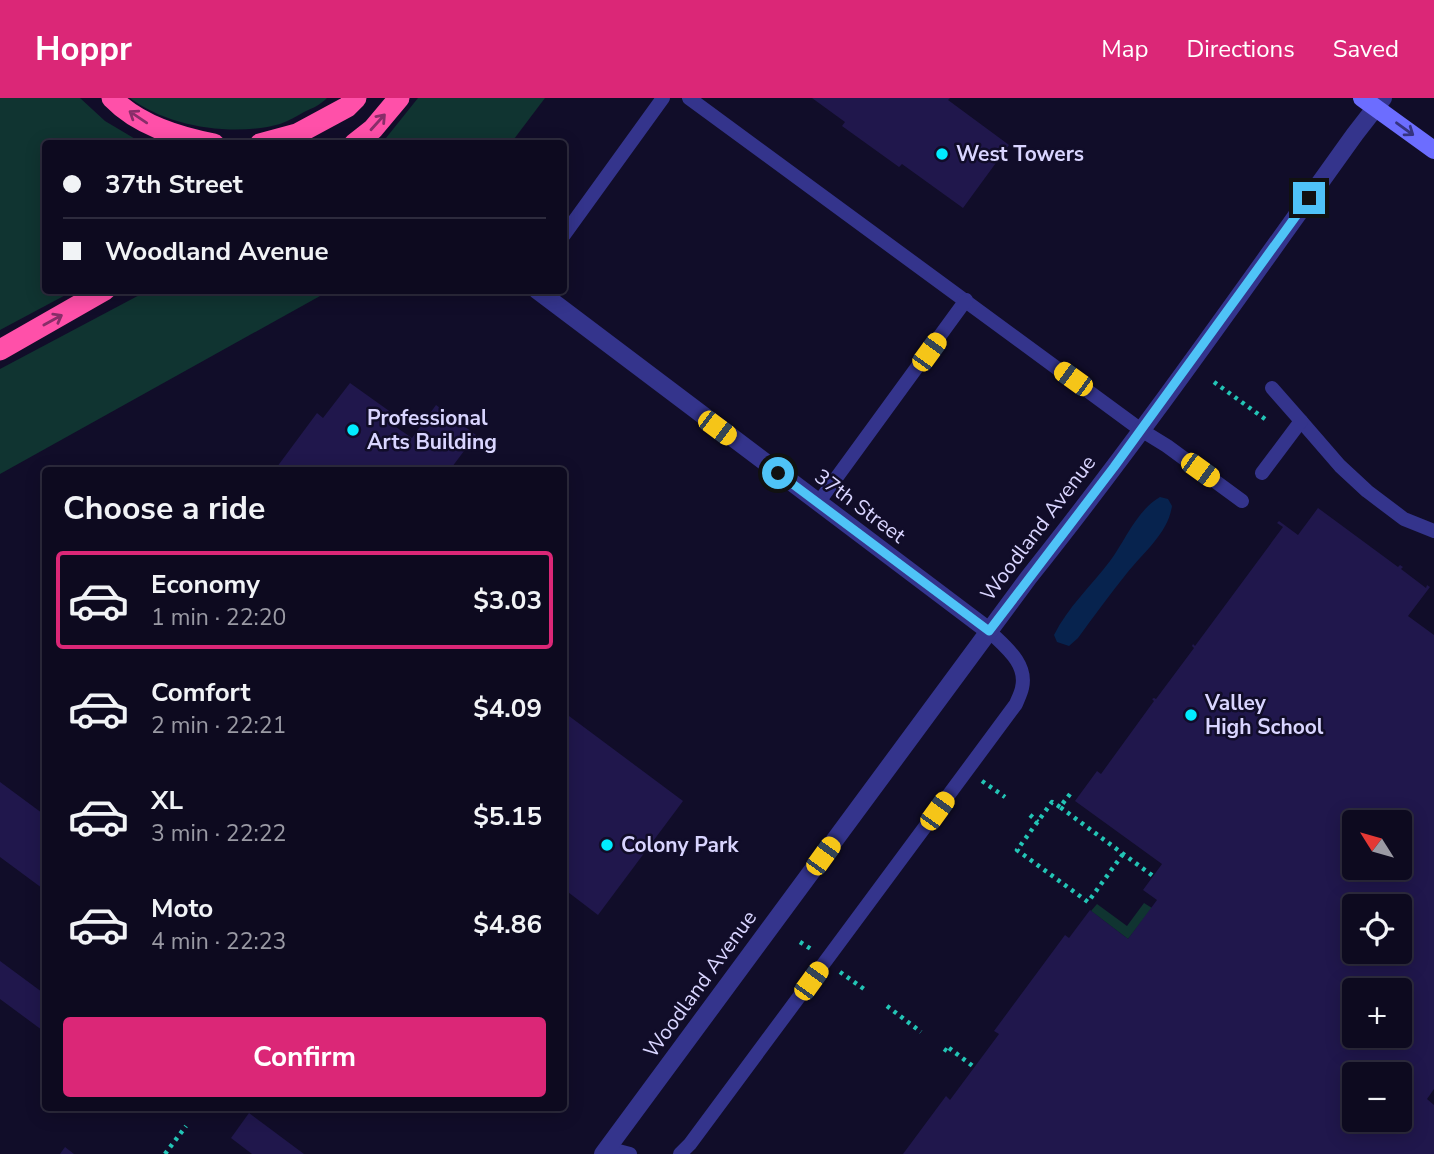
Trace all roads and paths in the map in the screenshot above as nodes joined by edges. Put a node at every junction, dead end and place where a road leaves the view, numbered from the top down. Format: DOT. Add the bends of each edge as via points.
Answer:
graph roads {
  1 [pos="112,98"];
  2 [pos="356,98"];
  3 [pos="399,98"];
  4 [pos="663,98"];
  5 [pos="689,98"];
  6 [pos="1374,101"];
  7 [pos="193,140"];
  8 [pos="276,140"];
  9 [pos="359,140"];
  10 [pos="1434,150"];
  11 [pos="567,231"];
  12 [pos="98,294"];
  13 [pos="542,294"];
  14 [pos="966,300"];
  15 [pos="0,350"];
  16 [pos="1214,382"];
  17 [pos="1272,388"];
  18 [pos="1265,419"];
  19 [pos="1301,421"];
  20 [pos="1142,430"];
  21 [pos="1262,473"];
  22 [pos="1242,501"];
  23 [pos="818,503"];
  24 [pos="1434,531"];
  25 [pos="989,631"];
  26 [pos="982,780"];
  27 [pos="1070,794"];
  28 [pos="1004,797"];
  29 [pos="1060,807"];
  30 [pos="1030,815"];
  31 [pos="1038,822"];
  32 [pos="1123,854"];
  33 [pos="1153,876"];
  34 [pos="1069,888"];
  35 [pos="1065,894"];
  36 [pos="800,942"];
  37 [pos="815,953"];
  38 [pos="837,969"];
  39 [pos="864,989"];
  40 [pos="887,1006"];
  41 [pos="921,1032"];
  42 [pos="947,1050"];
  43 [pos="974,1067"];
  44 [pos="186,1126"];
  45 [pos="605,1151"];
  46 [pos="165,1154"];
  47 [pos="630,1154"];
  48 [pos="680,1154"];
  7 -- 1 [label="highway, one-way" via="147,124"];
  2 -- 8 [label="highway" via="297,135"];
  9 -- 3 [label="highway, one-way"];
  4 -- 11 [label="lane"];
  5 -- 14 [label="lane"];
  6 -- 10 [label="main road, one-way"];
  6 -- 20 [label="street, Woodland Avenue"];
  15 -- 12 [label="highway, one-way"];
  13 -- 23 [label="street, 37th Street"];
  14 -- 20 [label="lane"];
  14 -- 23 [label="lane"];
  16 -- 18 [label="path"];
  17 -- 19 [label="lane"];
  19 -- 21 [label="lane"];
  19 -- 24 [label="lane" via="1367,491 1404,519"];
  20 -- 22 [label="lane"];
  20 -- 25 [label="street, Woodland Avenue"];
  23 -- 25 [label="street, 37th Street"];
  25 -- 45 [label="street, Woodland Avenue"];
  25 -- 48 [label="lane" via="1023,673 1016,704"];
  26 -- 28 [label="path"];
  27 -- 29 [label="path"];
  29 -- 31 [label="path" via="1052,802"];
  29 -- 32 [label="path"];
  30 -- 31 [label="path"];
  31 -- 34 [label="path" via="1017,850"];
  32 -- 33 [label="path"];
  32 -- 34 [label="path" via="1088,902"];
  34 -- 35 [label="path"];
  36 -- 37 [label="path"];
  38 -- 39 [label="path"];
  40 -- 41 [label="path"];
  42 -- 43 [label="path"];
  44 -- 46 [label="path"];
  45 -- 47 [label="lane"];
}
